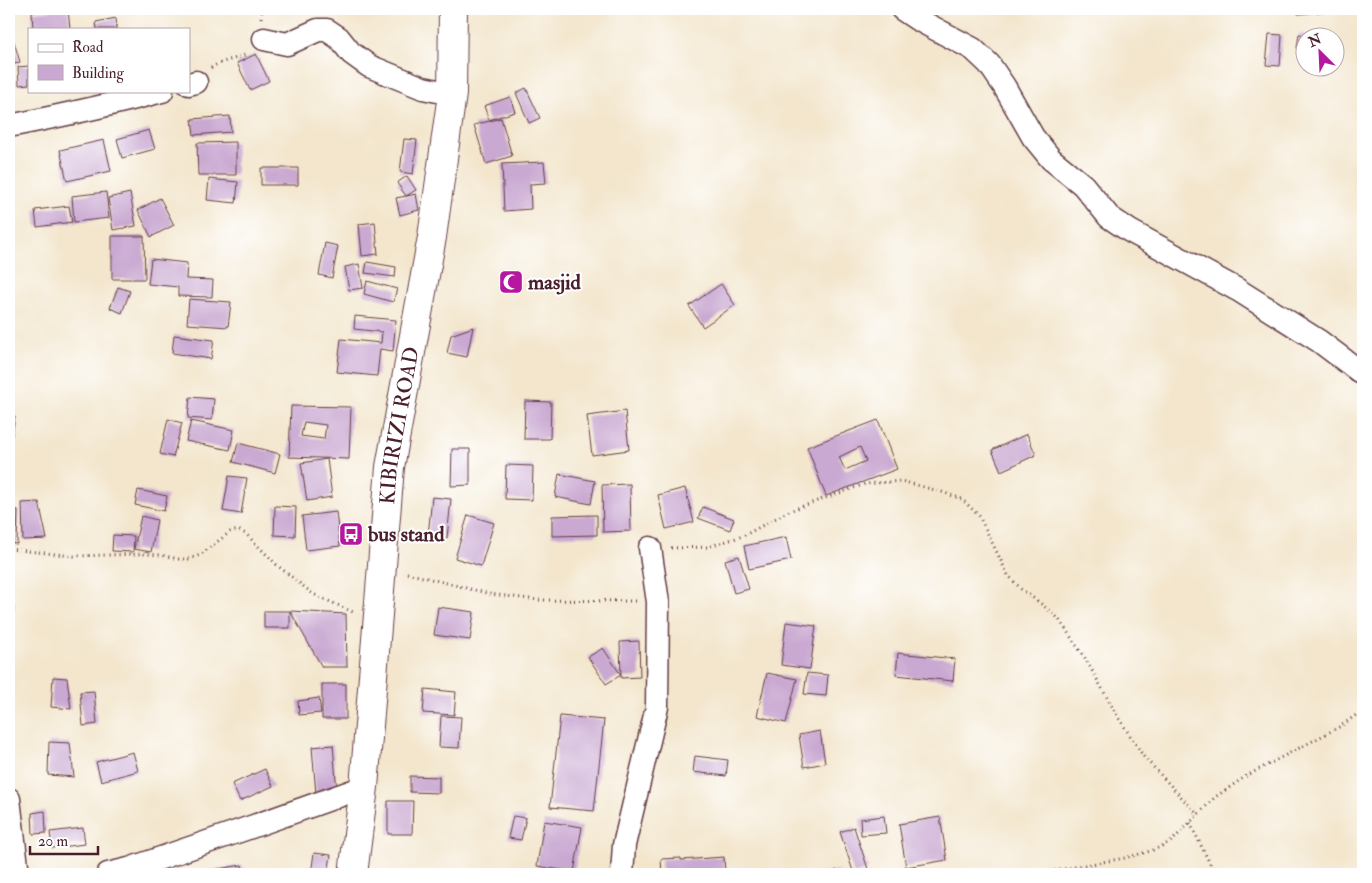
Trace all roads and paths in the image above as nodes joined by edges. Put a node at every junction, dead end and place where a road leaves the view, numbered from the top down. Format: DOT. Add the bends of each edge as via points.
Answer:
graph roads {
  1 [pos="453,9"];
  2 [pos="902,9"];
  3 [pos="264,39"];
  4 [pos="192,83"];
  5 [pos="159,92"];
  6 [pos="452,94"];
  7 [pos="9,126"];
  8 [pos="1363,374"];
  9 [pos="650,548"];
  10 [pos="9,549"];
  11 [pos="382,566"];
  12 [pos="658,602"];
  13 [pos="378,622"];
  14 [pos="1363,710"];
  15 [pos="364,787"];
  16 [pos="9,799"];
  17 [pos="1198,815"];
  18 [pos="1190,823"];
  19 [pos="18,874"];
  20 [pos="108,874"];
  21 [pos="353,874"];
  22 [pos="622,874"];
  23 [pos="1035,874"];
  24 [pos="1216,874"];
  1 -- 6 [label="street, KIBIRIZI ROAD"];
  2 -- 8 [label="street" via="973,49 989,64 1033,137 1110,216 1247,295 1319,340"];
  3 -- 4 [label="path" via="242,56 218,63"];
  3 -- 6 [label="street" via="287,44 318,30 327,30 369,66 423,88"];
  5 -- 7 [label="street"];
  6 -- 11 [label="street, KIBIRIZI ROAD" via="432,237 390,467"];
  9 -- 12 [label="street"];
  9 -- 17 [label="path" via="707,546 743,536 789,511 865,484 901,481 962,499 979,516 1008,575 1058,618 1144,757"];
  10 -- 13 [label="path" via="74,556 143,554 189,559 238,530 314,594"];
  11 -- 12 [label="path" via="490,594 528,599"];
  11 -- 13 [label="street, KIBIRIZI ROAD"];
  12 -- 22 [label="street" via="658,707 624,845"];
  13 -- 15 [label="street, KIBIRIZI ROAD"];
  14 -- 17 [label="path" via="1341,726 1248,775"];
  15 -- 20 [label="street"];
  15 -- 21 [label="street, KIBIRIZI ROAD"];
  16 -- 19 [label="street"];
  17 -- 18 [label="path"];
  18 -- 23 [label="path" via="1172,841 1154,850"];
  18 -- 24 [label="path"];
}
